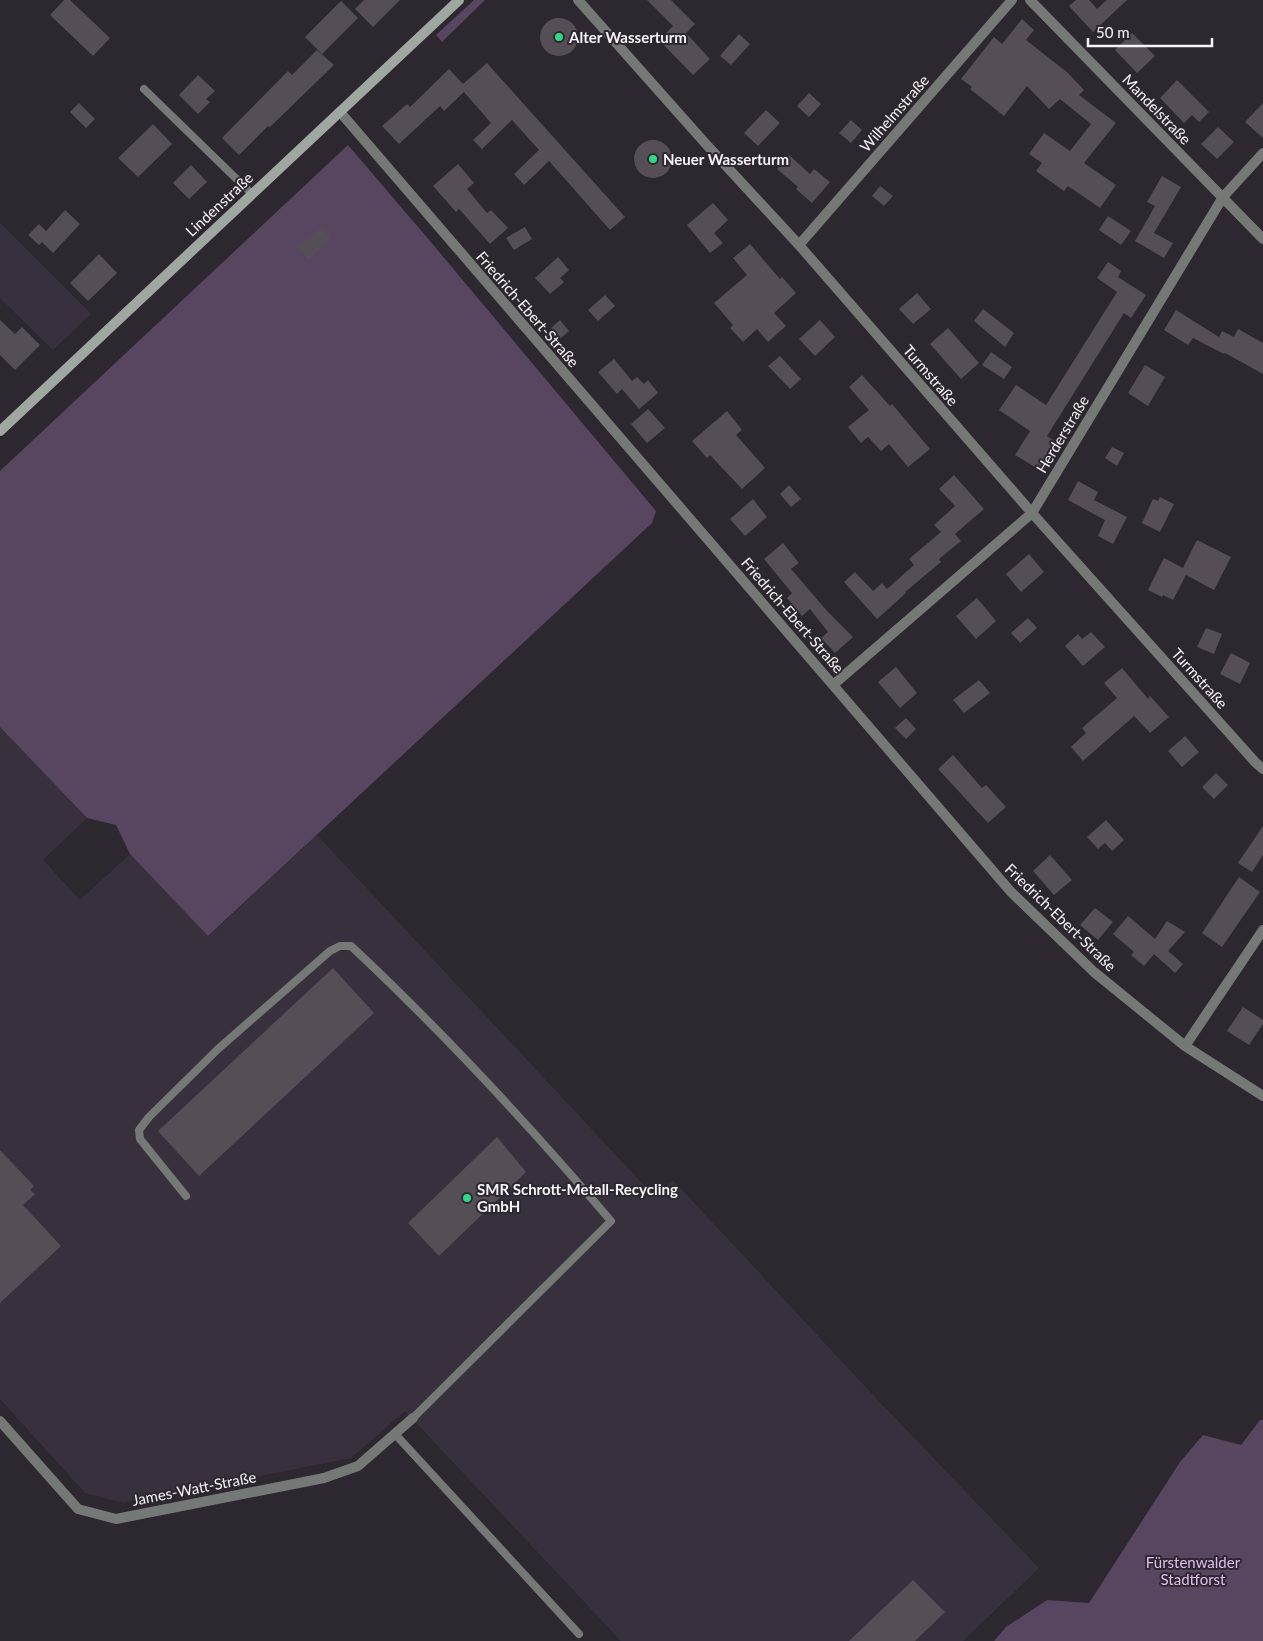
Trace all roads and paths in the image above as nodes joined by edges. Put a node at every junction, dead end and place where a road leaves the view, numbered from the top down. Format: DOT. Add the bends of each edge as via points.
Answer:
graph roads {
  1 [pos="459,0"];
  2 [pos="578,0"];
  3 [pos="1012,0"];
  4 [pos="1030,0"];
  5 [pos="144,89"];
  6 [pos="340,112"];
  7 [pos="1263,153"];
  8 [pos="252,194"];
  9 [pos="1223,197"];
  10 [pos="1263,239"];
  11 [pos="799,245"];
  12 [pos="0,431"];
  13 [pos="1032,513"];
  14 [pos="833,685"];
  15 [pos="1263,769"];
  16 [pos="1263,930"];
  17 [pos="1185,1046"];
  18 [pos="1263,1096"];
  19 [pos="186,1196"];
  20 [pos="413,1418"];
  21 [pos="0,1422"];
  22 [pos="394,1434"];
  23 [pos="579,1634"];
  1 -- 6 [label="street, Lindenstraße"];
  2 -- 11 [label="street, Turmstraße"];
  3 -- 11 [label="street, Wilhelmstraße"];
  4 -- 9 [label="street, Mandelstraße"];
  5 -- 8 [label="lane"];
  6 -- 8 [label="street, Lindenstraße"];
  6 -- 14 [label="street, Friedrich-Ebert-Straße"];
  7 -- 9 [label="street, Herderstraße"];
  8 -- 12 [label="street, Lindenstraße"];
  9 -- 10 [label="street, Mandelstraße"];
  9 -- 13 [label="street, Herderstraße"];
  11 -- 13 [label="street, Turmstraße"];
  13 -- 14 [label="street, Herderstraße"];
  13 -- 15 [label="street, Turmstraße"];
  14 -- 17 [label="street, Friedrich-Ebert-Straße" via="1011,892 1094,972"];
  16 -- 17 [label="street"];
  17 -- 18 [label="street, Friedrich-Ebert-Straße"];
  19 -- 20 [label="lane" via="140,1139 139,1130 218,1049 285,990 330,951 340,946 351,946 501,1098 611,1221"];
  20 -- 22 [label="street, James-Watt-Straße"];
  21 -- 22 [label="street, James-Watt-Straße" via="78,1508 116,1519 324,1478 358,1466"];
  22 -- 23 [label="lane"];
}
